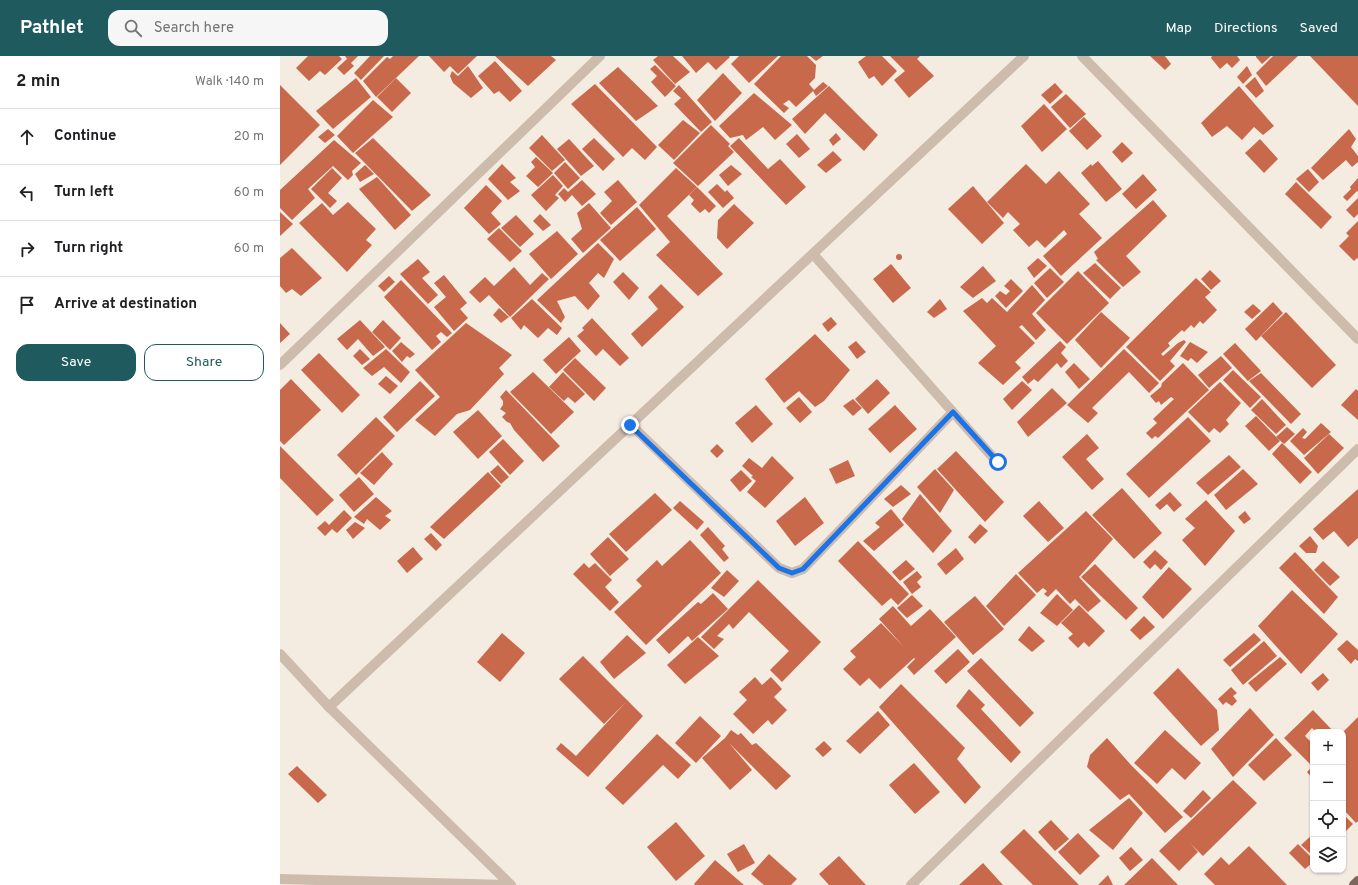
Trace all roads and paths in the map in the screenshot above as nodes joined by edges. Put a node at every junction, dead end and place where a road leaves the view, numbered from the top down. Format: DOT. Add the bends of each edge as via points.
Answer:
graph roads {
  1 [pos="600,56"];
  2 [pos="1024,56"];
  3 [pos="1082,56"];
  4 [pos="813,254"];
  5 [pos="1358,339"];
  6 [pos="280,365"];
  7 [pos="953,412"];
  8 [pos="630,425"];
  9 [pos="1358,449"];
  10 [pos="998,462"];
  11 [pos="280,654"];
  12 [pos="329,707"];
  13 [pos="280,879"];
  14 [pos="1358,881"];
  15 [pos="508,885"];
  16 [pos="511,885"];
  17 [pos="911,885"];
  18 [pos="1354,885"];
  1 -- 6 [label="street"];
  2 -- 4 [label="street"];
  3 -- 5 [label="street"];
  4 -- 7 [label="street"];
  4 -- 8 [label="street"];
  7 -- 8 [label="street" via="803,569 792,573 779,568"];
  7 -- 10 [label="street"];
  8 -- 12 [label="street"];
  9 -- 17 [label="street"];
  11 -- 12 [label="street"];
  12 -- 16 [label="street"];
  13 -- 15 [label="street"];
  14 -- 18 [label="main road"];
}
